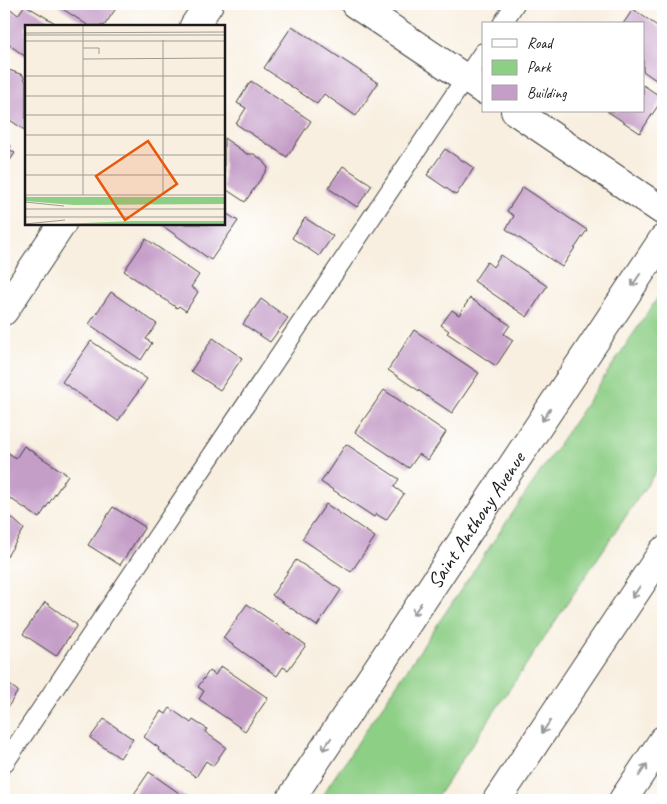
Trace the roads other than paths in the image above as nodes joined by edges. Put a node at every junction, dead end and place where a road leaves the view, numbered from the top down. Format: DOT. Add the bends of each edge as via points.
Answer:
graph roads {
  1 [pos="209,4"];
  2 [pos="355,4"];
  3 [pos="515,4"];
  4 [pos="503,22"];
  5 [pos="195,25"];
  6 [pos="482,56"];
  7 [pos="475,84"];
  8 [pos="516,112"];
  9 [pos="663,211"];
  10 [pos="61,225"];
  11 [pos="663,239"];
  12 [pos="4,311"];
  13 [pos="663,551"];
  14 [pos="663,740"];
  15 [pos="4,764"];
  16 [pos="290,800"];
  17 [pos="497,800"];
  18 [pos="623,800"];
  1 -- 5 [label="main road"];
  2 -- 7 [label="main road"];
  3 -- 4 [label="lane"];
  6 -- 7 [label="lane"];
  7 -- 15 [label="lane"];
  8 -- 9 [label="main road"];
  10 -- 12 [label="main road"];
  11 -- 16 [label="main road, Saint Anthony Avenue, one-way"];
  13 -- 17 [label="main road, one-way"];
  18 -- 14 [label="main road, one-way"];
}
